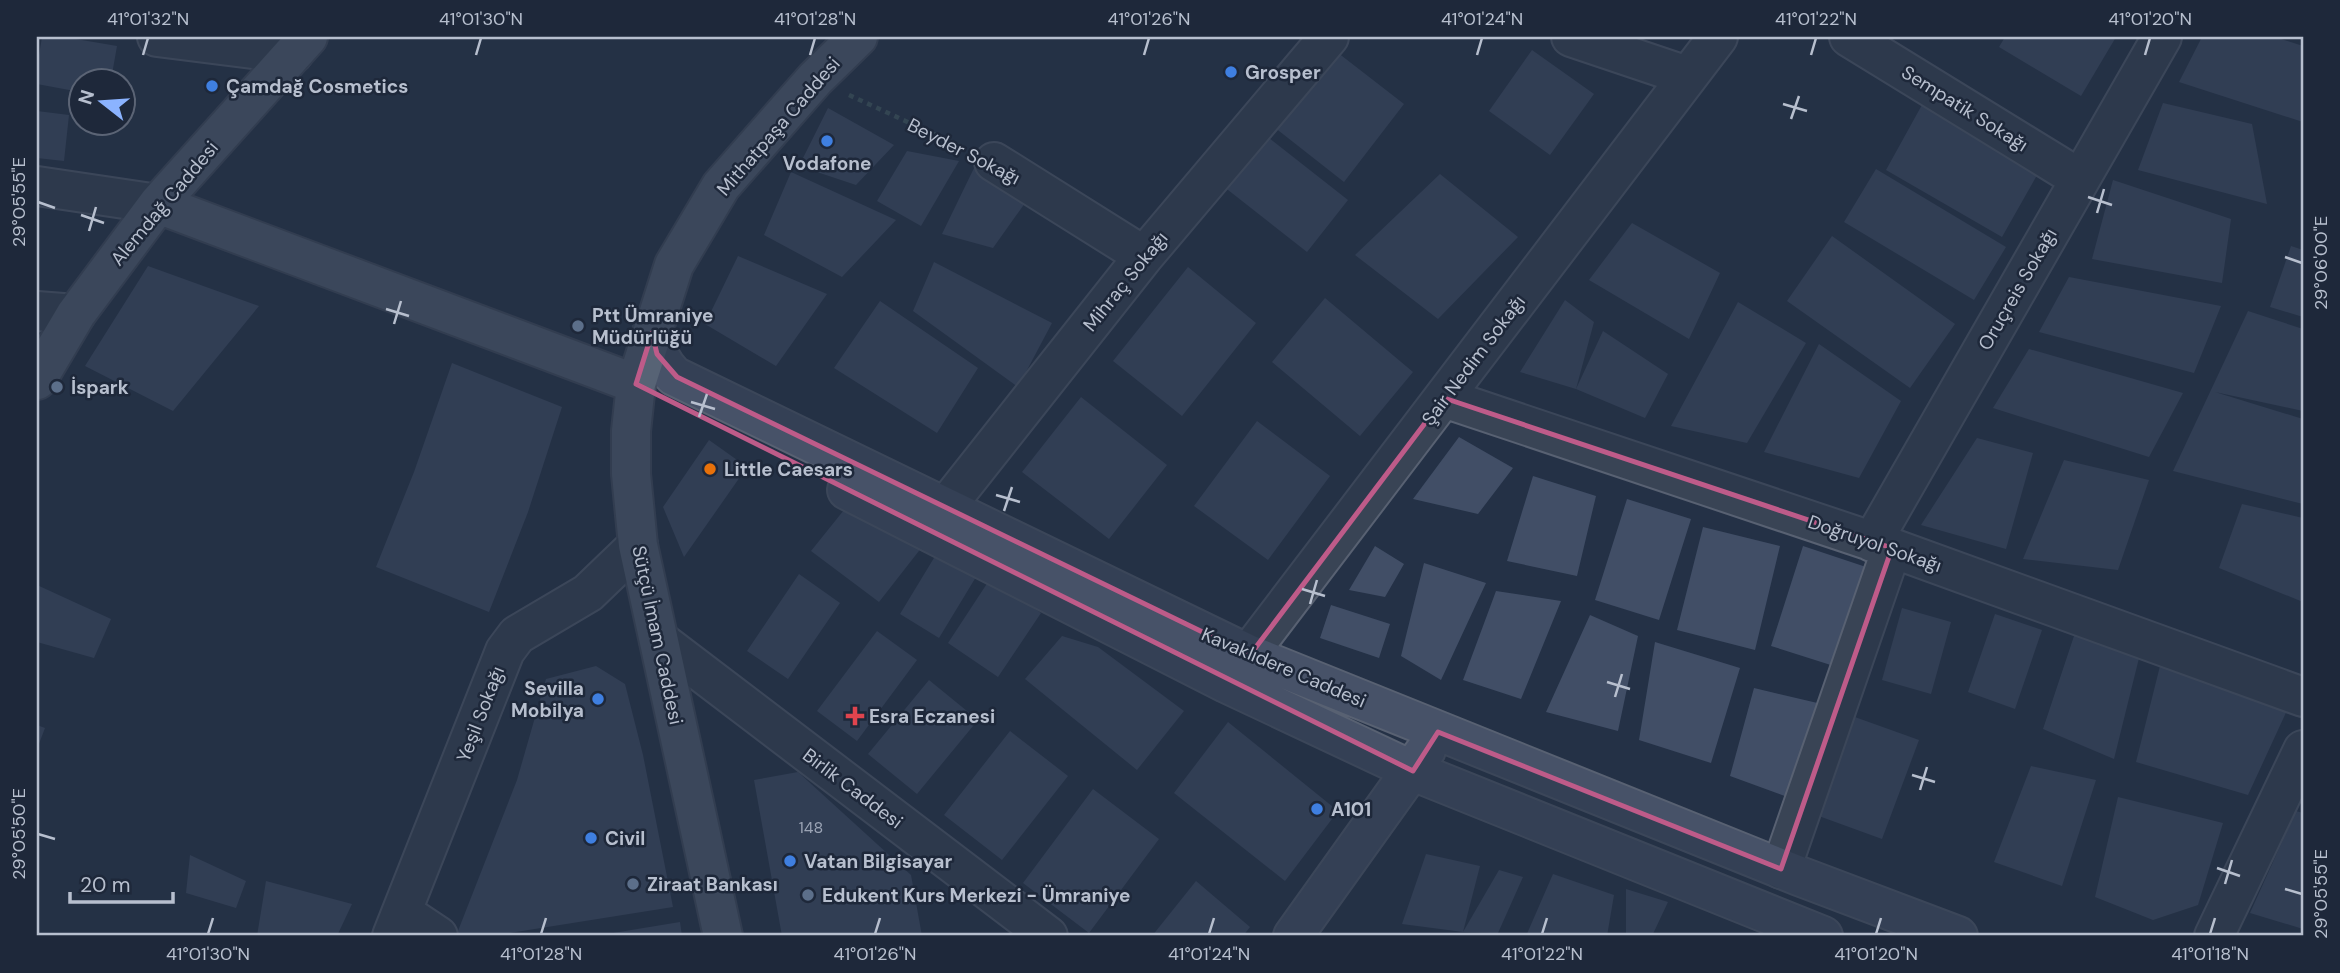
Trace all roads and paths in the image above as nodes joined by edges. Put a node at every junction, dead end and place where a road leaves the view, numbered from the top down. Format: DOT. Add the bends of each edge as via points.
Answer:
graph roads {
  1 [pos="157,37"];
  2 [pos="858,37"];
  3 [pos="1329,37"];
  4 [pos="1571,37"];
  5 [pos="1718,37"];
  6 [pos="1849,37"];
  7 [pos="2162,37"];
  8 [pos="300,46"];
  9 [pos="1687,76"];
  10 [pos="815,79"];
  11 [pos="994,162"];
  12 [pos="2080,178"];
  13 [pos="37,186"];
  14 [pos="158,204"];
  15 [pos="1143,256"];
  16 [pos="37,311"];
  17 [pos="76,314"];
  18 [pos="652,333"];
  19 [pos="37,380"];
  20 [pos="636,384"];
  21 [pos="1444,398"];
  22 [pos="938,521"];
  23 [pos="638,545"];
  24 [pos="1882,545"];
  25 [pos="659,640"];
  26 [pos="1238,669"];
  27 [pos="2303,697"];
  28 [pos="1438,732"];
  29 [pos="2303,750"];
  30 [pos="1413,771"];
  31 [pos="1781,869"];
  32 [pos="397,924"];
  33 [pos="438,936"];
  34 [pos="723,936"];
  35 [pos="1048,936"];
  36 [pos="1293,936"];
  37 [pos="1823,936"];
  38 [pos="1958,936"];
  39 [pos="2214,936"];
  1 -- 8 [label="street"];
  2 -- 10 [label="main road, Mithatpaşa Caddesi"];
  3 -- 15 [label="street, Mihraç Sokağı"];
  4 -- 9 [label="street"];
  5 -- 9 [label="street, Şair Nedim Sokağı"];
  6 -- 12 [label="street, Sempatik Sokağı"];
  7 -- 12 [label="street, Oruçreis Sokağı"];
  8 -- 14 [label="main road, Alemdağ Caddesi"];
  9 -- 21 [label="street, Şair Nedim Sokağı"];
  10 -- 11 [label="path, Beyder Sokağı"];
  10 -- 18 [label="main road, Mithatpaşa Caddesi" via="721,186 674,265"];
  11 -- 15 [label="street, Beyder Sokağı"];
  12 -- 24 [label="street, Oruçreis Sokağı"];
  13 -- 14 [label="street"];
  14 -- 17 [label="main road, Alemdağ Caddesi"];
  14 -- 20 [label="main road"];
  15 -- 22 [label="street, Mihraç Sokağı"];
  16 -- 17 [label="street"];
  17 -- 19 [label="main road, Alemdağ Caddesi"];
  18 -- 20 [label="main road, Sütçü İmam Caddesi"];
  18 -- 22 [label="main road, Kavaklıdere Caddesi" via="657,354 674,376"];
  20 -- 22 [label="main road, Kavaklıdere Caddesi"];
  20 -- 23 [label="main road, Sütçü İmam Caddesi" via="631,474"];
  21 -- 24 [label="street, Doğruyol Sokağı"];
  21 -- 26 [label="street, Şair Nedim Sokağı"];
  22 -- 26 [label="main road, Kavaklıdere Caddesi"];
  23 -- 25 [label="main road, Sütçü İmam Caddesi"];
  23 -- 32 [label="street, Yeşil Sokağı" via="588,593 517,635 505,651"];
  24 -- 27 [label="street, Doğruyol Sokağı"];
  24 -- 31 [label="street, Oruçreis Sokağı"];
  25 -- 34 [label="main road, Sütçü İmam Caddesi"];
  25 -- 35 [label="street, Birlik Caddesi"];
  26 -- 28 [label="main road, Kavaklıdere Caddesi"];
  26 -- 30 [label="main road, Kavaklıdere Caddesi"];
  28 -- 30 [label="main road"];
  28 -- 31 [label="main road, Kavaklıdere Caddesi"];
  29 -- 39 [label="street"];
  30 -- 36 [label="main road"];
  30 -- 37 [label="main road, Kavaklıdere Caddesi"];
  31 -- 38 [label="main road, Kavaklıdere Caddesi"];
  32 -- 33 [label="street"];
}
